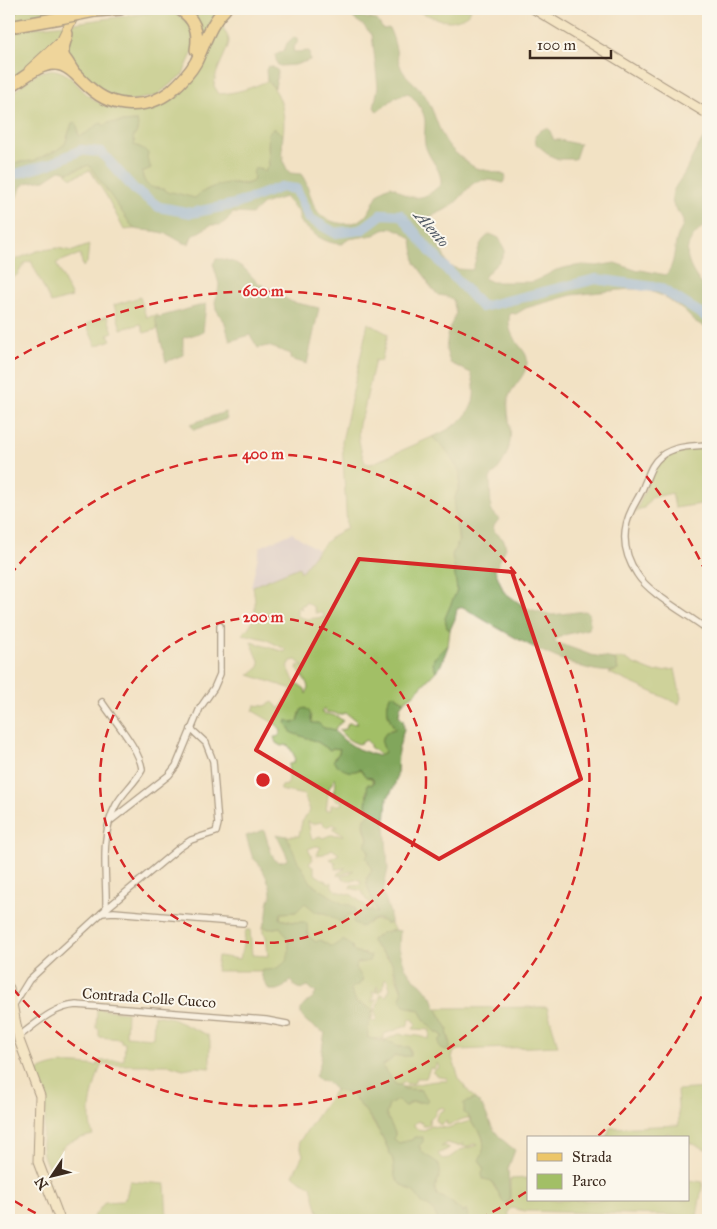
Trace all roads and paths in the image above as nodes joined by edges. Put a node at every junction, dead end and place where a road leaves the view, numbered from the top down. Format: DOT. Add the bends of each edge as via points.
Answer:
graph roads {
  1 [pos="77,9"];
  2 [pos="83,9"];
  3 [pos="107,9"];
  4 [pos="120,9"];
  5 [pos="180,9"];
  6 [pos="225,9"];
  7 [pos="534,9"];
  8 [pos="95,11"];
  9 [pos="60,13"];
  10 [pos="9,27"];
  11 [pos="68,30"];
  12 [pos="57,57"];
  13 [pos="180,83"];
  14 [pos="9,86"];
  15 [pos="708,114"];
  16 [pos="708,445"];
  17 [pos="220,626"];
  18 [pos="708,630"];
  19 [pos="102,702"];
  20 [pos="192,729"];
  21 [pos="110,821"];
  22 [pos="104,911"];
  23 [pos="244,923"];
  24 [pos="9,988"];
  25 [pos="12,1008"];
  26 [pos="287,1024"];
  27 [pos="18,1037"];
  28 [pos="60,1220"];
  1 -- 11 [label="main road"];
  2 -- 9 [label="highway"];
  3 -- 8 [label="highway"];
  4 -- 8 [label="highway"];
  5 -- 13 [label="highway" via="193,21 198,37 193,60"];
  6 -- 13 [label="highway"];
  7 -- 15 [label="street"];
  8 -- 9 [label="highway, bridge"];
  9 -- 10 [label="highway"];
  11 -- 12 [label="highway"];
  12 -- 13 [label="highway" via="104,99 127,105 159,99"];
  12 -- 14 [label="highway"];
  16 -- 18 [label="street" via="673,449 653,463 631,510 624,536 626,550 638,576"];
  17 -- 20 [label="street" via="220,674"];
  19 -- 21 [label="street" via="124,734 142,770 115,805"];
  20 -- 21 [label="street" via="169,775"];
  20 -- 22 [label="street" via="206,743 213,761 216,832 191,840 179,848"];
  21 -- 22 [label="street" via="105,844 107,882"];
  22 -- 23 [label="street"];
  22 -- 25 [label="street" via="29,980"];
  24 -- 25 [label="street"];
  25 -- 27 [label="street"];
  26 -- 27 [label="street, Contrada Colle Cucco" via="76,1005 56,1010"];
  27 -- 28 [label="street" via="40,1096 38,1162"];
}
